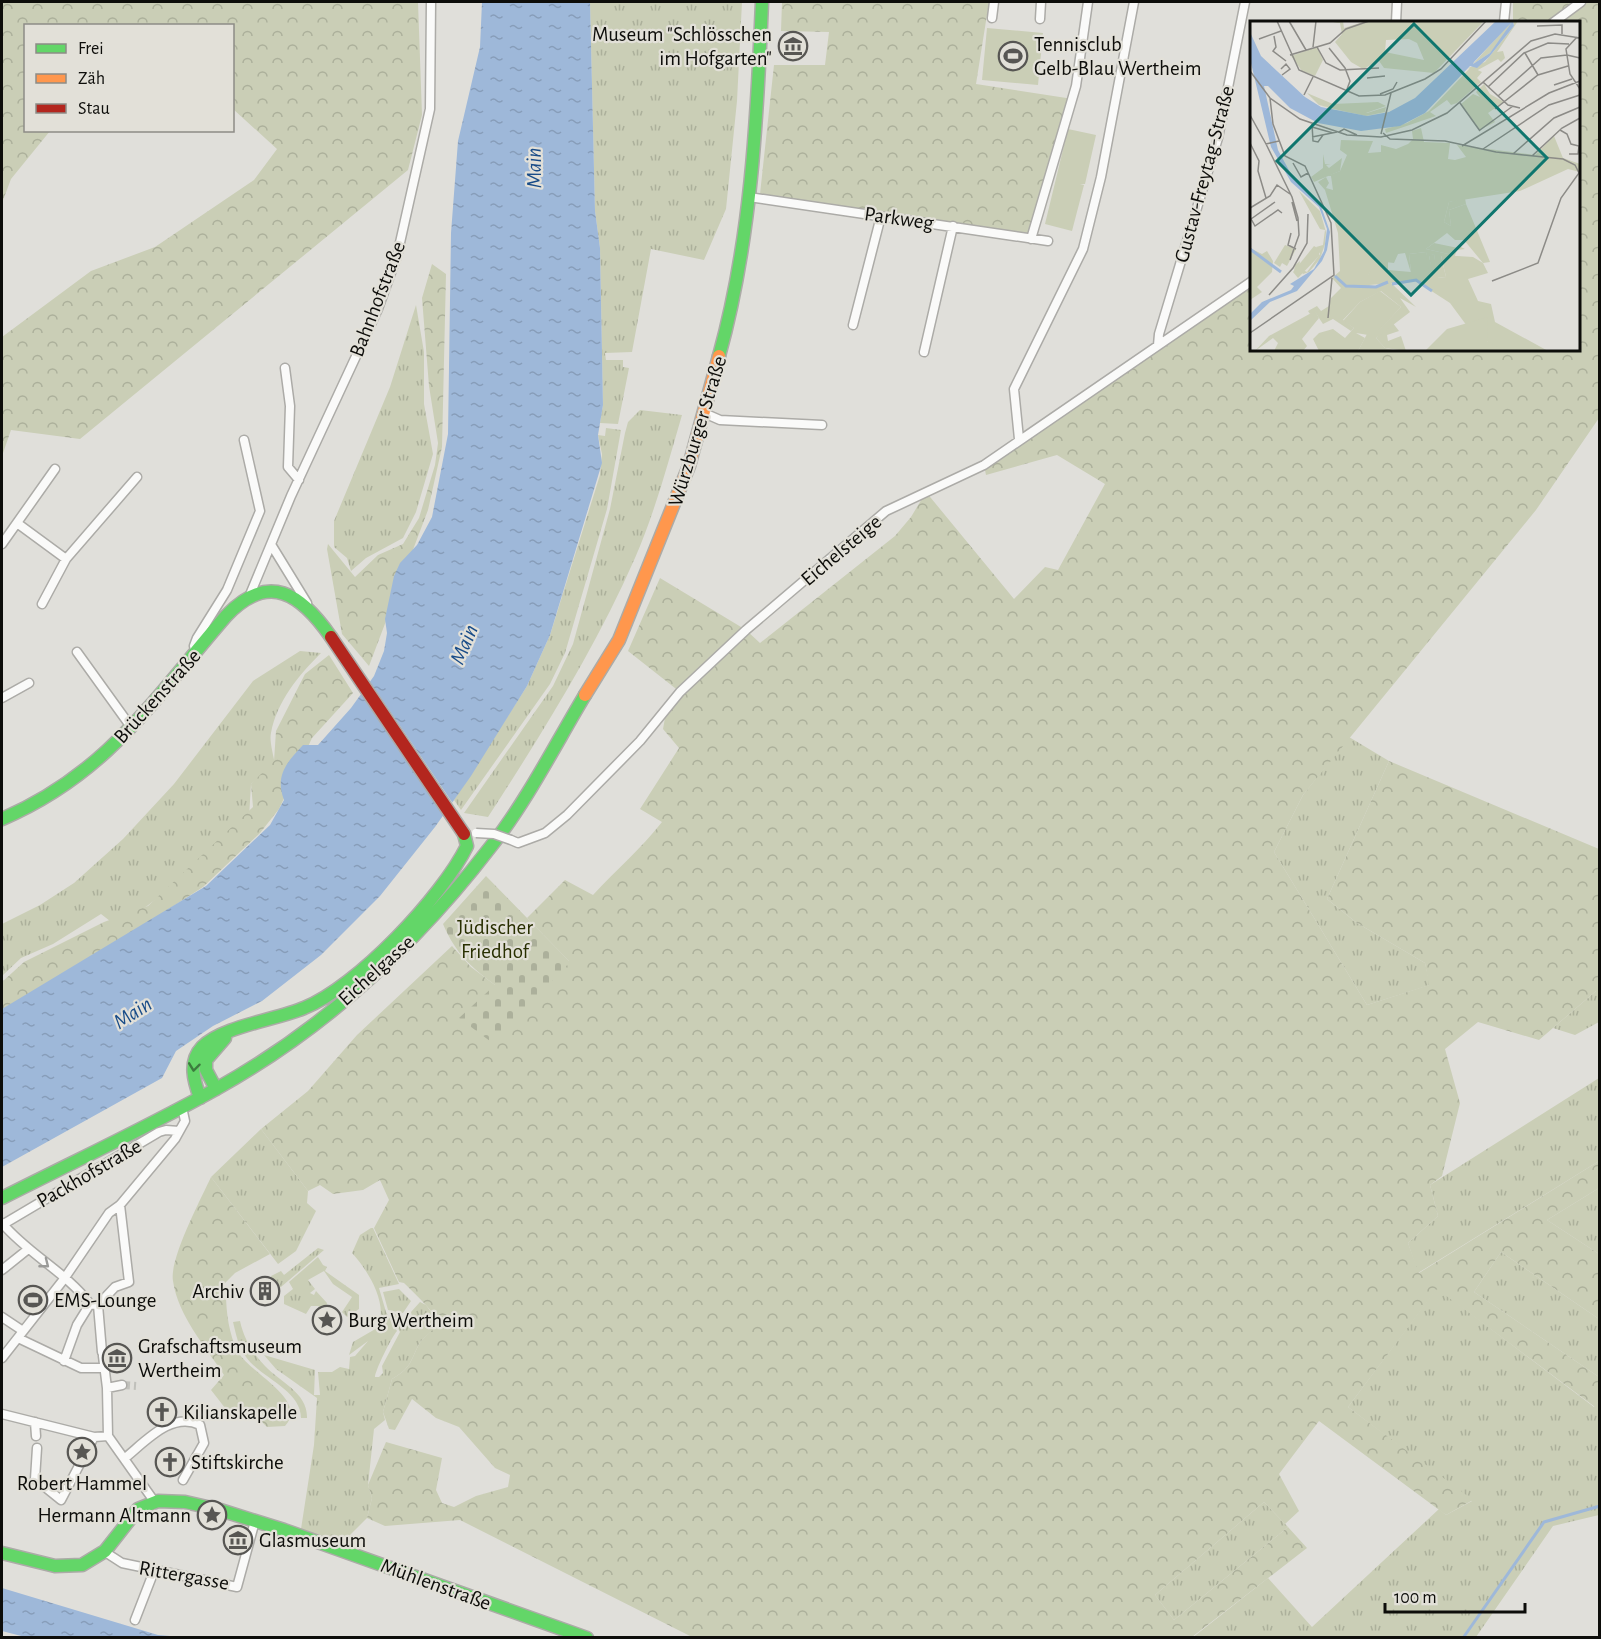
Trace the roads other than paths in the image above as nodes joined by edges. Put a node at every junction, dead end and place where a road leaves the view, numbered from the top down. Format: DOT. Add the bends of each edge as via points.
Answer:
graph roads {
  1 [pos="431,2"];
  2 [pos="762,2"];
  3 [pos="994,2"];
  4 [pos="1041,2"];
  5 [pos="1088,2"];
  6 [pos="1134,2"];
  7 [pos="1245,2"];
  8 [pos="1397,2"];
  9 [pos="1506,2"];
  10 [pos="1581,2"];
  11 [pos="992,18"];
  12 [pos="1040,19"];
  13 [pos="1396,21"];
  14 [pos="1504,21"];
  15 [pos="1555,21"];
  16 [pos="749,197"];
  17 [pos="881,216"];
  18 [pos="953,226"];
  19 [pos="1031,239"];
  20 [pos="1048,241"];
  21 [pos="1250,282"];
  22 [pos="853,325"];
  23 [pos="1158,345"];
  24 [pos="924,352"];
  25 [pos="285,368"];
  26 [pos="704,413"];
  27 [pos="822,424"];
  28 [pos="1019,439"];
  29 [pos="244,440"];
  30 [pos="55,469"];
  31 [pos="138,477"];
  32 [pos="299,480"];
  33 [pos="16,523"];
  34 [pos="2,544"];
  35 [pos="272,546"];
  36 [pos="66,559"];
  37 [pos="249,597"];
  38 [pos="42,604"];
  39 [pos="313,611"];
  40 [pos="77,652"];
  41 [pos="196,653"];
  42 [pos="29,683"];
  43 [pos="2,698"];
  44 [pos="131,727"];
  45 [pos="2,816"];
  46 [pos="508,821"];
  47 [pos="468,833"];
  48 [pos="228,1035"];
  49 [pos="216,1089"];
  50 [pos="200,1098"];
  51 [pos="182,1107"];
  52 [pos="179,1131"];
  53 [pos="2,1198"];
  54 [pos="120,1205"];
  55 [pos="2,1224"];
  56 [pos="27,1250"];
  57 [pos="2,1270"];
  58 [pos="64,1279"];
  59 [pos="94,1304"];
  60 [pos="2,1317"];
  61 [pos="21,1335"];
  62 [pos="2,1358"];
  63 [pos="64,1361"];
  64 [pos="105,1368"];
  65 [pos="122,1385"];
  66 [pos="107,1388"];
  67 [pos="2,1414"];
  68 [pos="35,1422"];
  69 [pos="36,1436"];
  70 [pos="108,1436"];
  71 [pos="94,1437"];
  72 [pos="36,1448"];
  73 [pos="125,1458"];
  74 [pos="183,1480"];
  75 [pos="154,1501"];
  76 [pos="255,1521"];
  77 [pos="2,1552"];
  78 [pos="105,1552"];
  79 [pos="154,1571"];
  80 [pos="135,1620"];
  81 [pos="587,1638"];
  1 -- 32 [label="street, Bahnhofstraße" via="430,109 397,256 378,309"];
  2 -- 16 [label="main road, Würzburger Straße" via="759,104"];
  3 -- 11 [label="street"];
  4 -- 12 [label="street"];
  5 -- 19 [label="street" via="1076,86"];
  6 -- 28 [label="street" via="1101,177 1083,249 1014,389"];
  7 -- 23 [label="street, Gustav-Freytag-Straße" via="1218,138"];
  8 -- 13 [label="street"];
  9 -- 14 [label="street"];
  10 -- 15 [label="street"];
  16 -- 17 [label="street, Parkweg"];
  16 -- 26 [label="main road, Würzburger Straße" via="726,332"];
  17 -- 18 [label="street, Parkweg"];
  17 -- 22 [label="street"];
  18 -- 19 [label="street, Parkweg"];
  18 -- 24 [label="street"];
  19 -- 20 [label="street, Parkweg"];
  21 -- 23 [label="street, Eichelsteige"];
  23 -- 28 [label="street, Eichelsteige"];
  25 -- 32 [label="street" via="290,406 288,467"];
  26 -- 27 [label="street" via="720,420"];
  26 -- 46 [label="main road, Würzburger Straße" via="677,502 619,640"];
  28 -- 47 [label="street, Eichelsteige, bridge" via="984,465 886,511 872,522 680,692 640,741 545,833 518,843 494,834"];
  29 -- 41 [label="street" via="260,511 227,590 197,638"];
  30 -- 33 [label="street"];
  31 -- 36 [label="street"];
  32 -- 35 [label="street, Bahnhofstraße"];
  33 -- 34 [label="street"];
  33 -- 36 [label="street"];
  35 -- 37 [label="street, Bahnhofstraße"];
  35 -- 39 [label="street"];
  36 -- 38 [label="street"];
  37 -- 39 [label="main road" via="278,593 294,597"];
  37 -- 41 [label="main road, Brückenstraße"];
  39 -- 47 [label="main road"];
  40 -- 44 [label="street"];
  41 -- 44 [label="main road, Brückenstraße"];
  42 -- 43 [label="street"];
  44 -- 45 [label="main road, Brückenstraße" via="67,788 39,804"];
  46 -- 49 [label="main road, Eichelgasse" via="453,894 389,962 312,1025"];
  47 -- 48 [label="main road" via="465,852 456,869 354,974 309,1006"];
  48 -- 49 [label="main road" via="206,1059 206,1070"];
  48 -- 50 [label="main road, one-way" via="204,1045 194,1058 192,1075"];
  49 -- 50 [label="main road, Eichelgasse"];
  50 -- 51 [label="main road, Eichelgasse"];
  51 -- 52 [label="street" via="185,1116"];
  51 -- 53 [label="main road, Eichelgasse"];
  52 -- 54 [label="street"];
  52 -- 55 [label="street, Packhofstraße" via="159,1132"];
  54 -- 58 [label="street" via="109,1213"];
  54 -- 59 [label="street" via="129,1282"];
  55 -- 56 [label="street"];
  56 -- 57 [label="street"];
  56 -- 58 [label="street, one-way"];
  58 -- 59 [label="street"];
  58 -- 61 [label="street"];
  59 -- 63 [label="street" via="77,1325"];
  59 -- 64 [label="street"];
  60 -- 61 [label="street"];
  61 -- 62 [label="street"];
  61 -- 63 [label="street"];
  63 -- 64 [label="street" via="81,1368"];
  64 -- 66 [label="street"];
  65 -- 66 [label="street"];
  66 -- 70 [label="street"];
  67 -- 68 [label="street"];
  68 -- 69 [label="street"];
  68 -- 71 [label="street"];
  70 -- 71 [label="street"];
  70 -- 73 [label="street"];
  71 -- 72 [label="street" via="61,1500 35,1479"];
  73 -- 74 [label="street" via="170,1423 188,1420 200,1425 204,1443"];
  73 -- 75 [label="street" via="130,1471"];
  75 -- 76 [label="main road, Mühlenstraße" via="197,1504"];
  75 -- 78 [label="main road" via="130,1514"];
  76 -- 79 [label="street, Rittergasse" via="237,1587"];
  76 -- 81 [label="main road, Mühlenstraße"];
  77 -- 78 [label="main road" via="62,1567 82,1564"];
  78 -- 79 [label="street, Rittergasse" via="122,1563"];
  79 -- 80 [label="street"];
}
